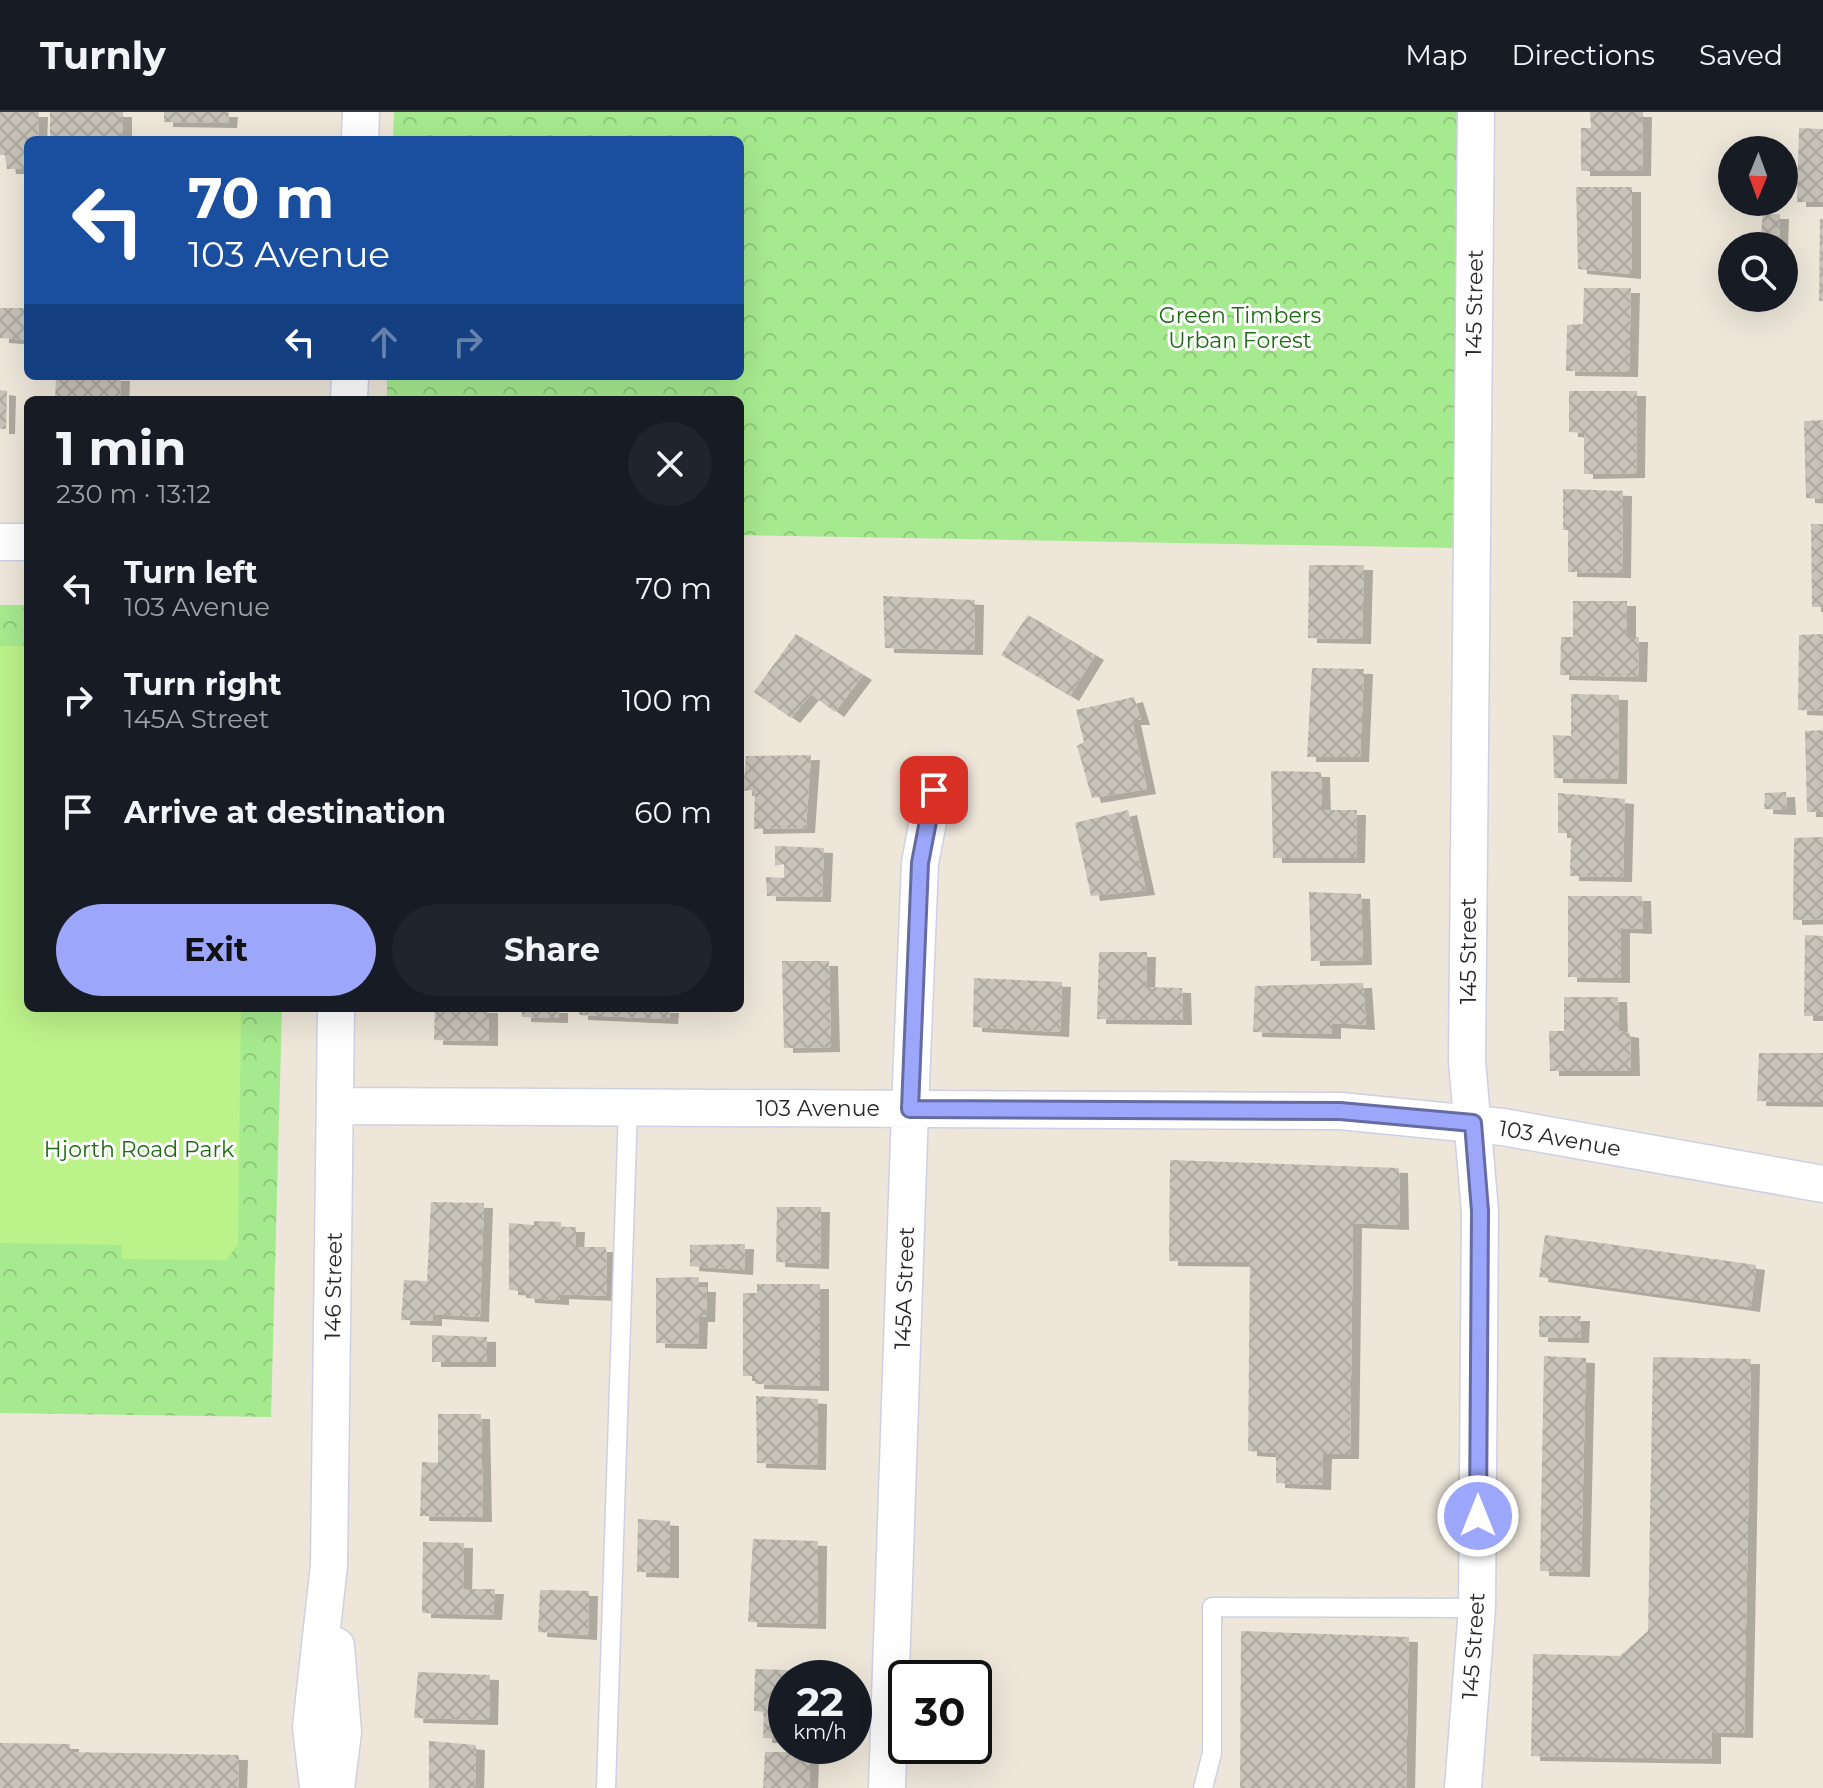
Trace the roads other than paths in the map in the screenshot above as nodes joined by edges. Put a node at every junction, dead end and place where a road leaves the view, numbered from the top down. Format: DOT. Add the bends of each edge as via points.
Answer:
graph roads {
  1 [pos="361,112"];
  2 [pos="1476,112"];
  3 [pos="360,136"];
  4 [pos="0,542"];
  5 [pos="24,542"];
  6 [pos="934,790"];
  7 [pos="336,1012"];
  8 [pos="335,1106"];
  9 [pos="628,1107"];
  10 [pos="910,1109"];
  11 [pos="1473,1123"];
  12 [pos="1823,1184"];
  13 [pos="329,1565"];
  14 [pos="1477,1608"];
  15 [pos="331,1781"];
  16 [pos="606,1788"];
  17 [pos="887,1788"];
  18 [pos="1203,1788"];
  19 [pos="1463,1788"];
  1 -- 3 [label="street"];
  2 -- 11 [label="street, 145 Street" via="1467,1061"];
  4 -- 5 [label="street"];
  6 -- 10 [label="street, 145A Street" via="920,863"];
  7 -- 8 [label="street, 146 Street"];
  8 -- 9 [label="street, 103 Avenue"];
  8 -- 13 [label="street, 146 Street"];
  9 -- 10 [label="street, 103 Avenue"];
  9 -- 16 [label="lane"];
  10 -- 11 [label="street, 103 Avenue" via="1340,1111"];
  10 -- 17 [label="street, 145A Street"];
  11 -- 12 [label="street, 103 Avenue"];
  11 -- 14 [label="street, 145 Street" via="1480,1211"];
  13 -- 15 [label="street, 146 Street" via="343,1732"];
  13 -- 15 [label="street, 146 Street" via="311,1727"];
  14 -- 18 [label="lane" via="1212,1607 1212,1753"];
  14 -- 19 [label="street, 145 Street"];
}
